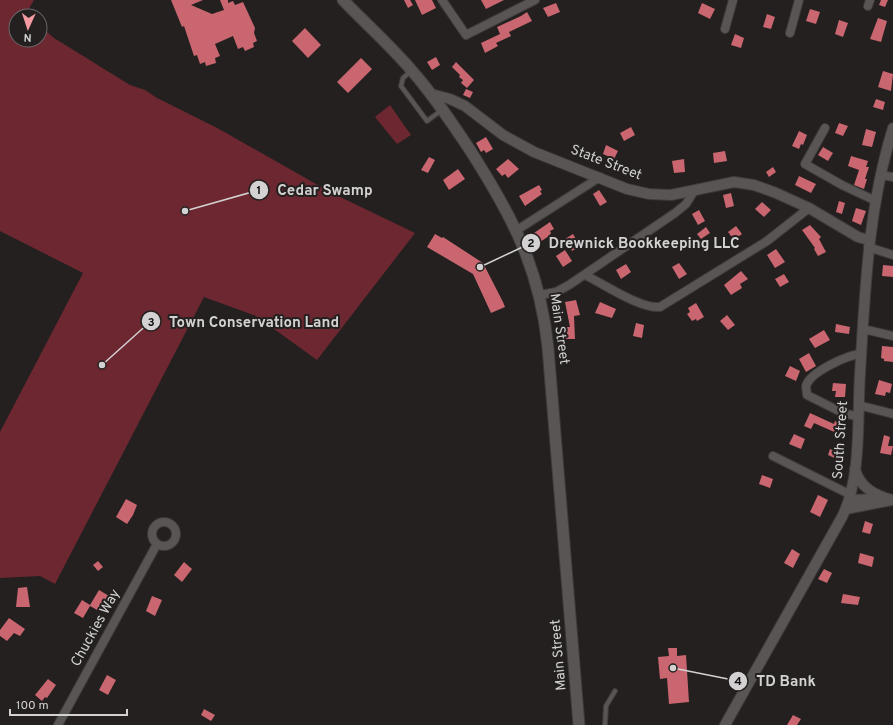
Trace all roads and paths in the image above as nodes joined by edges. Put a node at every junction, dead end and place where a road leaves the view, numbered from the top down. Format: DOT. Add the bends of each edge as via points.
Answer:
graph roads {
  1 [pos="343,0"];
  2 [pos="442,0"];
  3 [pos="536,0"];
  4 [pos="733,0"];
  5 [pos="800,0"];
  6 [pos="519,4"];
  7 [pos="725,29"];
  8 [pos="790,33"];
  9 [pos="412,70"];
  10 [pos="431,94"];
  11 [pos="442,110"];
  12 [pos="825,128"];
  13 [pos="893,128"];
  14 [pos="881,174"];
  15 [pos="600,177"];
  16 [pos="893,177"];
  17 [pos="694,191"];
  18 [pos="876,201"];
  19 [pos="809,208"];
  20 [pos="517,230"];
  21 [pos="869,244"];
  22 [pos="893,256"];
  23 [pos="585,275"];
  24 [pos="540,295"];
  25 [pos="863,328"];
  26 [pos="893,336"];
  27 [pos="861,354"];
  28 [pos="858,405"];
  29 [pos="893,414"];
  30 [pos="858,417"];
  31 [pos="773,456"];
  32 [pos="855,469"];
  33 [pos="893,500"];
  34 [pos="848,501"];
  35 [pos="158,544"];
  36 [pos="615,691"];
  37 [pos="58,725"];
  38 [pos="579,725"];
  39 [pos="605,725"];
  40 [pos="724,725"];
  1 -- 9 [label="main road, Main Street"];
  2 -- 6 [label="street" via="466,35"];
  3 -- 6 [label="street"];
  4 -- 7 [label="street"];
  5 -- 8 [label="street"];
  9 -- 10 [label="main road, Main Street"];
  9 -- 11 [label="lane" via="403,78 401,86 427,121"];
  10 -- 11 [label="main road, Main Street"];
  10 -- 15 [label="street, State Street" via="465,106 524,148"];
  11 -- 20 [label="main road, Main Street" via="495,189"];
  12 -- 18 [label="street" via="805,164"];
  13 -- 14 [label="street, South Street"];
  14 -- 16 [label="street"];
  14 -- 18 [label="street, South Street"];
  15 -- 17 [label="street, State Street" via="649,194 671,195"];
  15 -- 20 [label="street"];
  17 -- 19 [label="street, State Street" via="724,184 743,183 776,192"];
  17 -- 23 [label="street" via="686,204 675,213"];
  18 -- 21 [label="street, South Street"];
  19 -- 21 [label="street, State Street"];
  19 -- 23 [label="street" via="767,241 665,304 654,307 643,305"];
  20 -- 24 [label="main road, Main Street" via="531,263"];
  21 -- 22 [label="street"];
  21 -- 25 [label="street, South Street"];
  23 -- 24 [label="street" via="562,289"];
  24 -- 38 [label="main road, Main Street" via="548,348"];
  25 -- 26 [label="street"];
  25 -- 27 [label="street, South Street"];
  27 -- 28 [label="street, South Street"];
  27 -- 30 [label="street" via="848,356 812,376 806,386 808,395 840,412"];
  28 -- 29 [label="street"];
  28 -- 30 [label="street, South Street"];
  30 -- 32 [label="street, South Street"];
  31 -- 34 [label="street"];
  32 -- 33 [label="street" via="861,482 869,490"];
  32 -- 34 [label="street, South Street"];
  33 -- 34 [label="street"];
  34 -- 40 [label="street, South Street"];
  35 -- 37 [label="street, Chuckies Way"];
  36 -- 39 [label="lane" via="606,706"];
}
